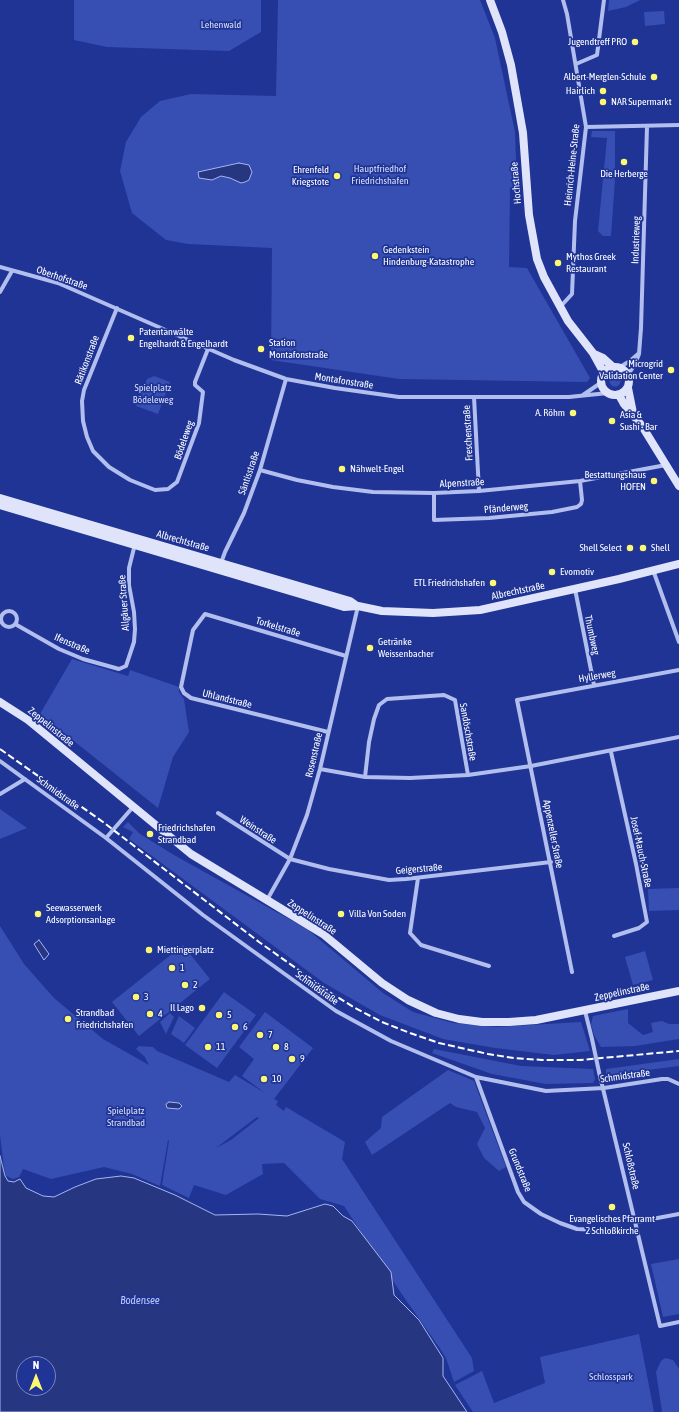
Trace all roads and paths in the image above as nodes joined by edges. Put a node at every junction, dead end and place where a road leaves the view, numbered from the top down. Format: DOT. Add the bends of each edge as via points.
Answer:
graph roads {
  1 [pos="490,0"];
  2 [pos="563,0"];
  3 [pos="604,0"];
  4 [pos="576,64"];
  5 [pos="647,126"];
  6 [pos="679,126"];
  7 [pos="586,127"];
  8 [pos="0,267"];
  9 [pos="12,271"];
  10 [pos="0,292"];
  11 [pos="560,306"];
  12 [pos="117,308"];
  13 [pos="208,349"];
  14 [pos="593,353"];
  15 [pos="639,354"];
  16 [pos="616,367"];
  17 [pos="604,373"];
  18 [pos="628,375"];
  19 [pos="286,379"];
  20 [pos="602,382"];
  21 [pos="628,388"];
  22 [pos="608,393"];
  23 [pos="583,395"];
  24 [pos="619,395"];
  25 [pos="474,397"];
  26 [pos="633,414"];
  27 [pos="666,465"];
  28 [pos="260,470"];
  29 [pos="580,481"];
  30 [pos="679,486"];
  31 [pos="168,489"];
  32 [pos="479,491"];
  33 [pos="434,493"];
  34 [pos="0,498"];
  35 [pos="0,505"];
  36 [pos="136,541"];
  37 [pos="679,564"];
  38 [pos="220,566"];
  39 [pos="653,570"];
  40 [pos="574,589"];
  41 [pos="358,606"];
  42 [pos="205,614"];
  43 [pos="15,624"];
  44 [pos="679,642"];
  45 [pos="346,656"];
  46 [pos="126,666"];
  47 [pos="679,670"];
  48 [pos="594,685"];
  49 [pos="517,700"];
  50 [pos="0,702"];
  51 [pos="328,732"];
  52 [pos="679,737"];
  53 [pos="611,752"];
  54 [pos="0,761"];
  55 [pos="531,766"];
  56 [pos="320,769"];
  57 [pos="468,775"];
  58 [pos="365,777"];
  59 [pos="25,779"];
  60 [pos="0,794"];
  61 [pos="133,806"];
  62 [pos="218,813"];
  63 [pos="106,838"];
  64 [pos="290,859"];
  65 [pos="551,862"];
  66 [pos="418,878"];
  67 [pos="267,901"];
  68 [pos="614,936"];
  69 [pos="489,966"];
  70 [pos="572,972"];
  71 [pos="679,991"];
  72 [pos="585,1011"];
  73 [pos="476,1077"];
  74 [pos="679,1084"];
  75 [pos="604,1088"];
  76 [pos="679,1214"];
  77 [pos="636,1222"];
  78 [pos="637,1232"];
  79 [pos="679,1322"];
  1 -- 11 [label="main road, Hochstraße" via="511,65 523,133 529,212 536,252 544,277"];
  2 -- 4 [label="street, Heinrich-Heine-Straße"];
  3 -- 4 [label="street" via="597,55"];
  4 -- 7 [label="street, Heinrich-Heine-Straße"];
  5 -- 6 [label="street"];
  5 -- 7 [label="street"];
  5 -- 15 [label="street, Industrieweg" via="642,328"];
  7 -- 11 [label="street, Heinrich-Heine-Straße" via="574,221 572,294"];
  8 -- 9 [label="street, Oberhofstraße"];
  9 -- 10 [label="street"];
  9 -- 12 [label="street, Oberhofstraße" via="58,283"];
  11 -- 14 [label="main road, Hochstraße" via="573,328"];
  12 -- 13 [label="street, Montafonstraße"];
  12 -- 31 [label="street, Rätikonstraße" via="84,390 83,421 87,437 93,451 109,467 130,480 155,490"];
  13 -- 19 [label="street, Montafonstraße"];
  13 -- 31 [label="street, Bödeleweg" via="195,382 195,386 203,392 199,423 177,482"];
  14 -- 16 [label="main road, Hochstraße"];
  14 -- 17 [label="main road, Hochstraße"];
  15 -- 16 [label="street"];
  15 -- 18 [label="street, Industrieweg"];
  16 -- 17 [label="main road"];
  16 -- 18 [label="main road" via="626,371"];
  17 -- 20 [label="main road"];
  18 -- 21 [label="main road"];
  19 -- 25 [label="street, Montafonstraße" via="399,397"];
  19 -- 28 [label="street, Säntisstraße"];
  20 -- 22 [label="main road" via="604,390"];
  20 -- 23 [label="street, Montafonstraße"];
  21 -- 24 [label="main road"];
  21 -- 26 [label="main road"];
  22 -- 23 [label="street, Montafonstraße"];
  22 -- 24 [label="main road"];
  23 -- 25 [label="street, Montafonstraße"];
  24 -- 26 [label="main road"];
  25 -- 32 [label="street, Freschenstraße"];
  26 -- 27 [label="main road"];
  27 -- 29 [label="street, Alpenstraße"];
  27 -- 30 [label="main road"];
  28 -- 33 [label="street, Alpenstraße" via="333,487 373,492"];
  28 -- 38 [label="street, Säntisstraße"];
  29 -- 32 [label="street, Alpenstraße"];
  29 -- 33 [label="street, Pfänderweg" via="582,500 577,507 489,518 434,520"];
  32 -- 33 [label="street, Alpenstraße"];
  34 -- 36 [label="main road, Albrechtstraße"];
  35 -- 36 [label="main road, Albrechtstraße"];
  36 -- 38 [label="main road, Albrechtstraße"];
  36 -- 46 [label="street, Allgäuer Straße" via="129,573 134,612 134,642"];
  37 -- 39 [label="main road, Albrechtstraße"];
  38 -- 41 [label="main road, Albrechtstraße" via="350,601"];
  39 -- 40 [label="main road, Albrechtstraße"];
  39 -- 44 [label="street"];
  40 -- 41 [label="main road, Albrechtstraße" via="480,610 414,613"];
  40 -- 48 [label="street, Thumbweg"];
  41 -- 45 [label="street, Rosenstraße"];
  42 -- 45 [label="street, Torkelstraße"];
  42 -- 51 [label="street, Uhlandstraße" via="193,630 181,687 184,692 191,698"];
  43 -- 43 [label="street" via="15,613 3,613 3,625 9,627"];
  43 -- 46 [label="street, Ifenstraße" via="59,649 83,659 119,669"];
  45 -- 51 [label="street, Rosenstraße"];
  47 -- 48 [label="street, Hyllerweg"];
  48 -- 49 [label="street, Hyllerweg"];
  49 -- 55 [label="street, Appenzeller Straße"];
  50 -- 61 [label="main road, Zeppelinstraße" via="28,720"];
  51 -- 56 [label="street, Rosenstraße"];
  52 -- 53 [label="street, Sandöschstraße"];
  53 -- 55 [label="street, Sandöschstraße"];
  53 -- 68 [label="street, Josef-Mauch-Straße" via="647,922 639,928"];
  54 -- 59 [label="street, Schmidstraße"];
  55 -- 57 [label="street, Sandöschstraße"];
  55 -- 65 [label="street, Appenzeller Straße"];
  56 -- 58 [label="street, Sandöschstraße"];
  56 -- 64 [label="street, Rosenstraße" via="307,815"];
  57 -- 58 [label="street, Sandöschstraße"];
  57 -- 58 [label="street, Sandöschstraße" via="455,700 444,695 387,699 379,705 369,742"];
  59 -- 60 [label="street"];
  59 -- 63 [label="street, Schmidstraße"];
  61 -- 63 [label="street"];
  61 -- 67 [label="main road, Zeppelinstraße" via="191,854"];
  62 -- 64 [label="street, Weinstraße"];
  63 -- 73 [label="street, Schmidstraße" via="203,915 336,1011 391,1041"];
  64 -- 66 [label="street, Geigerstraße" via="389,880"];
  64 -- 67 [label="street, Rosenstraße"];
  65 -- 66 [label="street, Geigerstraße"];
  65 -- 70 [label="street, Appenzeller Straße"];
  66 -- 69 [label="street" via="410,933 421,945"];
  67 -- 72 [label="main road, Zeppelinstraße" via="323,934 382,983 408,1000 436,1013 482,1022 509,1022"];
  71 -- 72 [label="main road, Zeppelinstraße"];
  72 -- 75 [label="street, Schloßstraße, bridge"];
  73 -- 75 [label="street, Schmidstraße" via="546,1091"];
  73 -- 78 [label="street, Grundstraße" via="518,1192 524,1202 541,1214 578,1229"];
  74 -- 75 [label="street, Schmidstraße" via="662,1079"];
  75 -- 77 [label="street, Schloßstraße"];
  76 -- 77 [label="street"];
  77 -- 78 [label="street, Schloßstraße"];
  78 -- 79 [label="street, Schloßstraße" via="660,1326"];
}
